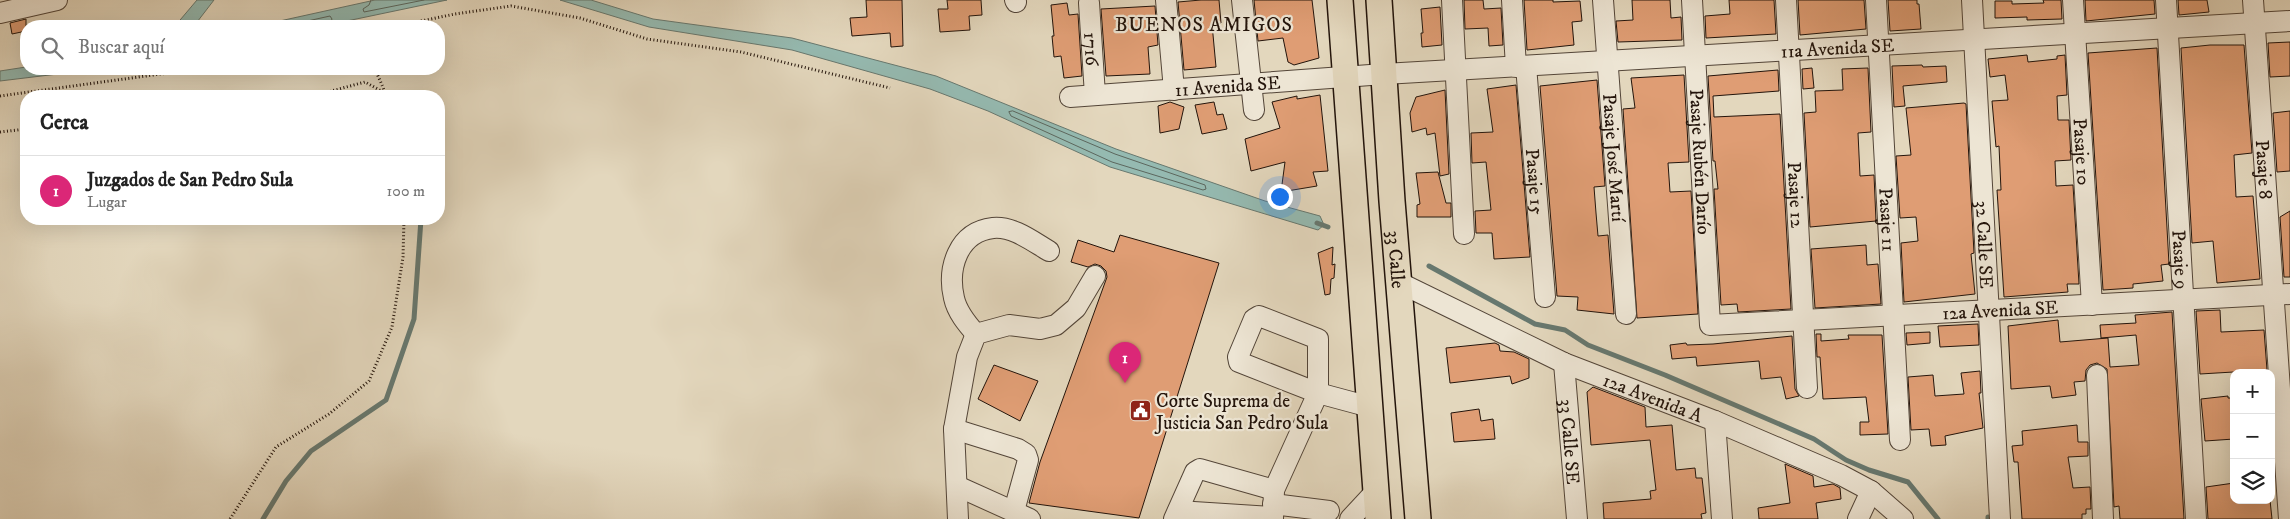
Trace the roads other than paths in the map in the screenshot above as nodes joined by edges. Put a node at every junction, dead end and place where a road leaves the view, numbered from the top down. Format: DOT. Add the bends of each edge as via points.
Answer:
graph roads {
  1 [pos="57,0"];
  2 [pos="1166,0"];
  3 [pos="1242,0"];
  4 [pos="1340,0"];
  5 [pos="1379,0"];
  6 [pos="1452,0"];
  7 [pos="1512,0"];
  8 [pos="1603,0"];
  9 [pos="1692,0"];
  10 [pos="1786,0"];
  11 [pos="1876,0"];
  12 [pos="1972,0"];
  13 [pos="2073,0"];
  14 [pos="2166,0"];
  15 [pos="2253,0"];
  16 [pos="1089,3"];
  17 [pos="0,13"];
  18 [pos="2290,21"];
  19 [pos="2255,24"];
  20 [pos="2168,29"];
  21 [pos="2076,34"];
  22 [pos="1974,40"];
  23 [pos="1879,46"];
  24 [pos="1788,51"];
  25 [pos="1695,56"];
  26 [pos="1607,62"];
  27 [pos="1521,67"];
  28 [pos="1456,70"];
  29 [pos="1384,74"];
  30 [pos="1346,78"];
  31 [pos="1251,84"];
  32 [pos="1174,90"];
  33 [pos="1095,95"];
  34 [pos="1070,97"];
  35 [pos="1254,110"];
  36 [pos="1464,234"];
  37 [pos="1049,250"];
  38 [pos="1096,276"];
  39 [pos="1398,282"];
  40 [pos="2282,295"];
  41 [pos="1545,297"];
  42 [pos="2184,300"];
  43 [pos="2092,305"];
  44 [pos="1989,310"];
  45 [pos="1626,314"];
  46 [pos="1893,316"];
  47 [pos="1803,320"];
  48 [pos="1710,325"];
  49 [pos="976,334"];
  50 [pos="1564,363"];
  51 [pos="2097,375"];
  52 [pos="1807,388"];
  53 [pos="1318,393"];
  54 [pos="1370,407"];
  55 [pos="1715,421"];
  56 [pos="954,429"];
  57 [pos="1900,440"];
  58 [pos="957,486"];
  59 [pos="1376,491"];
  60 [pos="1871,491"];
  61 [pos="1273,508"];
  62 [pos="1329,511"];
  63 [pos="1176,515"];
  64 [pos="1024,517"];
  65 [pos="958,519"];
  66 [pos="1350,519"];
  67 [pos="1378,519"];
  68 [pos="1418,519"];
  69 [pos="1577,519"];
  70 [pos="1722,519"];
  71 [pos="1858,519"];
  72 [pos="1903,519"];
  73 [pos="2000,519"];
  74 [pos="2103,519"];
  75 [pos="2196,519"];
  76 [pos="2289,519"];
  1 -- 17 [label="street"];
  2 -- 32 [label="street"];
  3 -- 31 [label="street"];
  4 -- 30 [label="main road, 33 Calle"];
  5 -- 29 [label="main road, 33 Calle"];
  6 -- 28 [label="street"];
  7 -- 27 [label="street, Pasaje 15"];
  8 -- 26 [label="street, Pasaje José Martí"];
  9 -- 25 [label="street, Pasaje Rubén Darío"];
  10 -- 24 [label="street, Pasaje 12"];
  11 -- 23 [label="street, Pasaje 11"];
  12 -- 22 [label="street, 32 Calle SE"];
  13 -- 21 [label="street, Pasaje 10"];
  14 -- 20 [label="street, Pasaje 9"];
  15 -- 19 [label="street, Pasaje 8"];
  16 -- 33 [label="street, 1716"];
  18 -- 19 [label="street, 11a Avenida SE"];
  19 -- 20 [label="street, 11a Avenida SE"];
  19 -- 40 [label="street, Pasaje 8"];
  20 -- 21 [label="street, 11a Avenida SE"];
  20 -- 42 [label="street, Pasaje 9"];
  21 -- 22 [label="street, 11a Avenida SE"];
  21 -- 43 [label="street, Pasaje 10"];
  22 -- 23 [label="street, 11a Avenida SE"];
  22 -- 44 [label="street, 32 Calle SE"];
  23 -- 24 [label="street, 11a Avenida SE"];
  23 -- 46 [label="street, Pasaje 11"];
  24 -- 25 [label="street, 11a Avenida SE"];
  24 -- 47 [label="street, Pasaje 12"];
  25 -- 26 [label="street, 11a Avenida SE"];
  25 -- 48 [label="street, Pasaje Rubén Darío"];
  26 -- 27 [label="street, 11a Avenida SE"];
  26 -- 45 [label="street, Pasaje José Martí"];
  27 -- 28 [label="street, 11a Avenida SE"];
  27 -- 41 [label="street, Pasaje 15"];
  28 -- 29 [label="street, 11a Avenida SE"];
  28 -- 36 [label="street"];
  29 -- 30 [label="street, 11 Avenida SE"];
  29 -- 39 [label="main road, 33 Calle"];
  30 -- 31 [label="street, 11 Avenida SE"];
  30 -- 54 [label="main road, 33 Calle"];
  31 -- 32 [label="street, 11 Avenida SE"];
  31 -- 35 [label="street"];
  32 -- 33 [label="street, 11 Avenida SE"];
  33 -- 34 [label="street, 11 Avenida SE"];
  37 -- 49 [label="street" via="1013,230 994,228 974,233 962,243 954,259 954,299 962,317"];
  38 -- 49 [label="street" via="1076,308 1056,325 1040,329 1009,325"];
  39 -- 50 [label="street, 12a Avenida A"];
  39 -- 68 [label="main road, 33 Calle"];
  40 -- 42 [label="street, 12a Avenida SE"];
  40 -- 76 [label="street, Pasaje 8"];
  42 -- 43 [label="street, 12a Avenida SE"];
  42 -- 75 [label="street, Pasaje 9"];
  43 -- 44 [label="street, 12a Avenida SE"];
  44 -- 46 [label="street, 12a Avenida SE"];
  44 -- 73 [label="street, 32 Calle SE"];
  46 -- 47 [label="street, 12a Avenida SE"];
  46 -- 57 [label="street, Pasaje 11"];
  47 -- 48 [label="street, 12a Avenida SE"];
  47 -- 52 [label="street, Pasaje 12"];
  49 -- 56 [label="street" via="967,357"];
  50 -- 55 [label="street, 12a Avenida A"];
  50 -- 69 [label="street, 33 Calle SE"];
  51 -- 74 [label="street"];
  53 -- 53 [label="street" via="1239,362 1238,357 1254,319 1264,316 1318,340"];
  53 -- 54 [label="street"];
  53 -- 61 [label="street"];
  54 -- 59 [label="main road, 33 Calle"];
  55 -- 60 [label="street, 12a Avenida A"];
  55 -- 70 [label="street"];
  56 -- 58 [label="street"];
  56 -- 64 [label="street" via="1026,454"];
  58 -- 64 [label="street"];
  58 -- 65 [label="street"];
  59 -- 66 [label="street"];
  59 -- 67 [label="main road, 33 Calle"];
  60 -- 71 [label="street"];
  60 -- 72 [label="street, 12a Avenida A"];
  61 -- 62 [label="street"];
  61 -- 63 [label="street"];
  61 -- 63 [label="street" via="1200,469 1195,472"];
}
